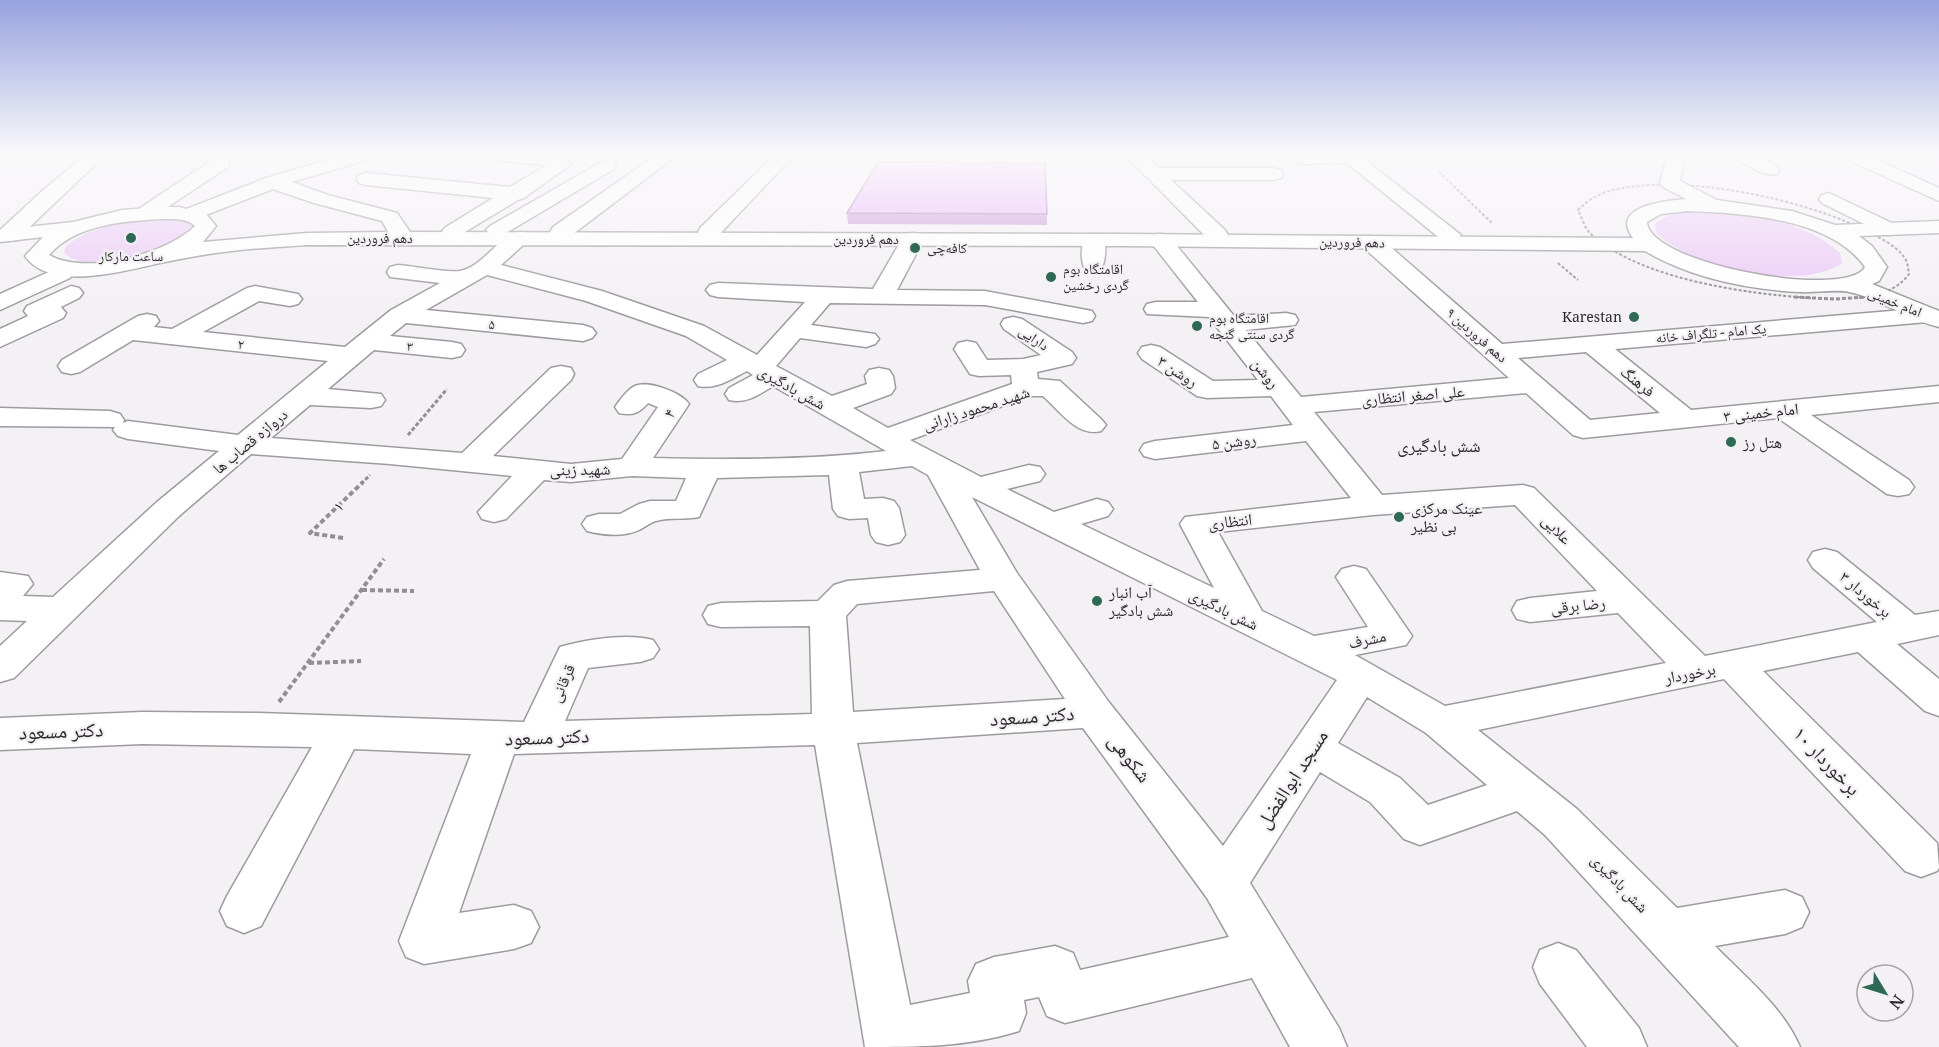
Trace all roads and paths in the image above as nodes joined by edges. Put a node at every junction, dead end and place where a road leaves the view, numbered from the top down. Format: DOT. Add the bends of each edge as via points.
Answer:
graph roads {
  1 [pos="38,205"];
  2 [pos="158,205"];
  3 [pos="228,205"];
  4 [pos="343,205"];
  5 [pos="434,205"];
  6 [pos="499,205"];
  7 [pos="539,205"];
  8 [pos="598,205"];
  9 [pos="736,205"];
  10 [pos="1186,205"];
  11 [pos="1413,205"];
  12 [pos="1473,205"];
  13 [pos="1583,205"];
  14 [pos="1643,205"];
  15 [pos="1678,205"];
  16 [pos="1712,205"];
  17 [pos="1797,205"];
  18 [pos="1839,205"];
  19 [pos="487,212"];
  20 [pos="144,214"];
  21 [pos="199,220"];
  22 [pos="88,225"];
  23 [pos="1939,227"];
  24 [pos="1889,229"];
  25 [pos="1866,230"];
  26 [pos="453,231"];
  27 [pos="495,231"];
  28 [pos="1832,231"];
  29 [pos="399,232"];
  30 [pos="561,232"];
  31 [pos="709,232"];
  32 [pos="1217,235"];
  33 [pos="1450,235"];
  34 [pos="1504,235"];
  35 [pos="4,236"];
  36 [pos="520,238"];
  37 [pos="913,239"];
  38 [pos="1094,240"];
  39 [pos="1160,240"];
  40 [pos="1596,240"];
  41 [pos="1645,240"];
  42 [pos="1371,242"];
  43 [pos="154,257"];
  44 [pos="11,258"];
  45 [pos="44,264"];
  46 [pos="1093,264"];
  47 [pos="474,272"];
  48 [pos="398,273"];
  49 [pos="70,281"];
  50 [pos="1851,284"];
  51 [pos="718,290"];
  52 [pos="1877,294"];
  53 [pos="823,297"];
  54 [pos="881,297"];
  55 [pos="290,299"];
  56 [pos="0,303"];
  57 [pos="1156,309"];
  58 [pos="156,315"];
  59 [pos="400,315"];
  60 [pos="1083,315"];
  61 [pos="1220,317"];
  62 [pos="1933,318"];
  63 [pos="1286,320"];
  64 [pos="1013,324"];
  65 [pos="793,330"];
  66 [pos="129,332"];
  67 [pos="583,333"];
  68 [pos="176,337"];
  69 [pos="0,339"];
  70 [pos="866,339"];
  71 [pos="1591,344"];
  72 [pos="360,349"];
  73 [pos="967,349"];
  74 [pos="452,351"];
  75 [pos="1496,352"];
  76 [pos="1151,353"];
  77 [pos="71,366"];
  78 [pos="561,374"];
  79 [pos="754,375"];
  80 [pos="879,376"];
  81 [pos="1024,378"];
  82 [pos="708,380"];
  83 [pos="1533,384"];
  84 [pos="447,389"];
  85 [pos="1939,394"];
  86 [pos="304,396"];
  87 [pos="1284,396"];
  88 [pos="371,400"];
  89 [pos="629,407"];
  90 [pos="829,407"];
  91 [pos="1783,410"];
  92 [pos="0,417"];
  93 [pos="1685,419"];
  94 [pos="1091,425"];
  95 [pos="1583,429"];
  96 [pos="1313,431"];
  97 [pos="885,439"];
  98 [pos="245,445"];
  99 [pos="1155,450"];
  100 [pos="390,455"];
  101 [pos="928,462"];
  102 [pos="468,463"];
  103 [pos="843,465"];
  104 [pos="632,467"];
  105 [pos="705,469"];
  106 [pos="536,470"];
  107 [pos="1029,474"];
  108 [pos="1898,487"];
  109 [pos="980,488"];
  110 [pos="1373,506"];
  111 [pos="1097,509"];
  112 [pos="494,512"];
  113 [pos="1052,523"];
  114 [pos="599,524"];
  115 [pos="888,535"];
  116 [pos="343,538"];
  117 [pos="384,559"];
  118 [pos="1825,560"];
  119 [pos="1354,576"];
  120 [pos="1003,579"];
  121 [pos="0,583"];
  122 [pos="361,591"];
  123 [pos="414,591"];
  124 [pos="0,598"];
  125 [pos="1627,600"];
  126 [pos="0,608"];
  127 [pos="61,609"];
  128 [pos="1530,610"];
  129 [pos="828,614"];
  130 [pos="721,615"];
  131 [pos="1249,621"];
  132 [pos="1924,626"];
  133 [pos="1864,637"];
  134 [pos="640,649"];
  135 [pos="1310,650"];
  136 [pos="361,661"];
  137 [pos="308,663"];
  138 [pos="0,668"];
  139 [pos="1715,668"];
  140 [pos="1361,675"];
  141 [pos="1939,701"];
  142 [pos="1094,712"];
  143 [pos="1440,722"];
  144 [pos="259,729"];
  145 [pos="833,729"];
  146 [pos="342,732"];
  147 [pos="0,734"];
  148 [pos="518,738"];
  149 [pos="1313,748"];
  150 [pos="1523,791"];
  151 [pos="1921,857"];
  152 [pos="1224,883"];
  153 [pos="244,911"];
  154 [pos="1785,912"];
  155 [pos="514,927"];
  156 [pos="1668,932"];
  157 [pos="1265,952"];
  158 [pos="1558,967"];
  159 [pos="892,1041"];
  160 [pos="1320,1047"];
  161 [pos="1620,1047"];
  162 [pos="1773,1047"];
  1 -- 35 [label="street"];
  2 -- 20 [label="street"];
  3 -- 21 [label="street"];
  4 -- 29 [label="street" via="390,217"];
  5 -- 19 [label="street"];
  6 -- 19 [label="street"];
  7 -- 27 [label="street"];
  8 -- 30 [label="street"];
  9 -- 31 [label="street"];
  10 -- 32 [label="street"];
  11 -- 33 [label="street"];
  12 -- 34 [label="path"];
  13 -- 40 [label="path" via="1578,210 1579,222"];
  14 -- 41 [label="street" via="1636,227"];
  15 -- 16 [label="street"];
  16 -- 28 [label="street" via="1773,213"];
  17 -- 25 [label="path"];
  18 -- 24 [label="street"];
  19 -- 26 [label="street"];
  20 -- 21 [label="street"];
  20 -- 22 [label="street"];
  21 -- 29 [label="street, دهم فروردین" via="245,231"];
  21 -- 43 [label="street" via="201,236"];
  22 -- 35 [label="street"];
  22 -- 45 [label="street" via="43,246 36,256"];
  23 -- 24 [label="street"];
  24 -- 25 [label="street"];
  25 -- 28 [label="street"];
  25 -- 52 [label="path" via="1906,259 1909,274 1900,286"];
  26 -- 27 [label="street, دهم فروردین"];
  26 -- 29 [label="street, دهم فروردین"];
  27 -- 30 [label="street, دهم فروردین"];
  28 -- 50 [label="street" via="1871,255 1876,267 1870,277"];
  30 -- 31 [label="street, دهم فروردین"];
  31 -- 32 [label="street, دهم فروردین"];
  32 -- 33 [label="street, دهم فروردین"];
  33 -- 34 [label="street, دهم فروردین"];
  34 -- 40 [label="street, دهم فروردین"];
  36 -- 37 [label="street, دهم فروردین"];
  36 -- 43 [label="street, دهم فروردین" via="307,239 224,245"];
  36 -- 47 [label="street, دروازه قصاب ها"];
  37 -- 38 [label="street, دهم فروردین"];
  37 -- 54 [label="street"];
  38 -- 39 [label="street, دهم فروردین"];
  38 -- 46 [label="street"];
  39 -- 42 [label="street, دهم فروردین"];
  39 -- 61 [label="street, روشن"];
  40 -- 41 [label="street, دهم فروردین"];
  40 -- 42 [label="street, دهم فروردین"];
  40 -- 52 [label="path" via="1635,262 1732,290 1837,299"];
  41 -- 50 [label="street" via="1695,266 1744,280 1785,286"];
  42 -- 75 [label="street, دهم فروردین ۹"];
  43 -- 49 [label="street"];
  44 -- 45 [label="street"];
  45 -- 49 [label="street"];
  47 -- 48 [label="street"];
  47 -- 59 [label="street, دروازه قصاب ها"];
  47 -- 79 [label="street, شش بادگیری" via="594,296 695,331"];
  49 -- 56 [label="street"];
  49 -- 69 [label="street" via="36,311 54,313"];
  50 -- 52 [label="street, امام خمینی"];
  51 -- 53 [label="street"];
  52 -- 62 [label="street, امام خمینی"];
  53 -- 54 [label="street"];
  53 -- 65 [label="street"];
  54 -- 60 [label="street" via="985,298"];
  55 -- 68 [label="street" via="255,293"];
  57 -- 61 [label="street"];
  58 -- 66 [label="street"];
  59 -- 67 [label="street, ۵"];
  59 -- 72 [label="street, دروازه قصاب ها"];
  61 -- 63 [label="street"];
  61 -- 87 [label="street, روشن"];
  62 -- 71 [label="street, یک امام - تلگراف خانه"];
  64 -- 81 [label="street, دارایی" via="1063,358"];
  65 -- 70 [label="street"];
  65 -- 79 [label="street"];
  66 -- 68 [label="street, ۲"];
  66 -- 77 [label="street"];
  68 -- 72 [label="street, ۲"];
  71 -- 75 [label="street, یک امام - تلگراف خانه"];
  71 -- 93 [label="street, فرهنگ"];
  72 -- 74 [label="street, ۳"];
  72 -- 86 [label="street, دروازه قصاب ها"];
  73 -- 81 [label="street" via="979,368"];
  75 -- 83 [label="street, دهم فروردین ۹"];
  76 -- 87 [label="street, روشن ۳" via="1207,390"];
  78 -- 102 [label="street"];
  79 -- 82 [label="street"];
  79 -- 90 [label="street, شش بادگیری"];
  80 -- 90 [label="street" via="881,388"];
  81 -- 94 [label="street, شهید محمود زارانی" via="1050,387"];
  81 -- 97 [label="street, شهید محمود زارانی"];
  83 -- 87 [label="street, علی اصغر انتظاری"];
  83 -- 95 [label="street, دهم فروردین ۹"];
  84 -- 100 [label="path"];
  85 -- 91 [label="street, امام خمینی ۳"];
  86 -- 88 [label="street"];
  86 -- 98 [label="street, دروازه قصاب ها"];
  87 -- 96 [label="street, روشن"];
  89 -- 104 [label="street, ۴" via="644,392 675,404"];
  90 -- 97 [label="street, شش بادگیری"];
  91 -- 93 [label="street, امام خمینی ۳"];
  91 -- 108 [label="street"];
  92 -- 98 [label="street, شهید زینی" via="119,425"];
  93 -- 95 [label="street, امام خمینی ۳"];
  96 -- 99 [label="street, روشن ۵"];
  96 -- 110 [label="street, روشن"];
  97 -- 101 [label="street, شش بادگیری"];
  98 -- 100 [label="street, شهید زینی"];
  98 -- 127 [label="street, دروازه قصاب ها" via="168,509"];
  100 -- 102 [label="street, شهید زینی"];
  100 -- 116 [label="path, ۱" via="310,533"];
  101 -- 103 [label="street, شهید زینی"];
  101 -- 109 [label="street, شش بادگیری"];
  101 -- 120 [label="street, شکوهی"];
  102 -- 106 [label="street, شهید زینی"];
  103 -- 105 [label="street, شهید زینی"];
  103 -- 115 [label="street" via="849,509 883,508"];
  104 -- 105 [label="street, شهید زینی"];
  104 -- 106 [label="street, شهید زینی" via="571,473"];
  105 -- 114 [label="street" via="688,510 650,511 626,524"];
  106 -- 112 [label="street"];
  107 -- 109 [label="street"];
  109 -- 113 [label="street, شش بادگیری"];
  110 -- 125 [label="street, علایی" via="1523,495"];
  110 -- 131 [label="street, انتظاری" via="1197,524"];
  111 -- 113 [label="street"];
  113 -- 131 [label="street, شش بادگیری"];
  117 -- 122 [label="path"];
  118 -- 132 [label="street, برخوردار ۳"];
  119 -- 135 [label="street, مشرف" via="1393,636"];
  120 -- 129 [label="street" via="847,593"];
  120 -- 142 [label="street, شکوهی"];
  121 -- 124 [label="street" via="15,584"];
  122 -- 123 [label="path"];
  122 -- 137 [label="path"];
  125 -- 128 [label="street, رضا برقی"];
  125 -- 139 [label="street, علایی"];
  126 -- 127 [label="street"];
  127 -- 138 [label="street, دروازه قصاب ها"];
  129 -- 130 [label="street"];
  129 -- 145 [label="street"];
  131 -- 135 [label="street, شش بادگیری"];
  132 -- 133 [label="street, برخوردار"];
  133 -- 139 [label="street, برخوردار"];
  133 -- 141 [label="street"];
  134 -- 148 [label="street, قرقانی" via="574,656"];
  135 -- 140 [label="street, شش بادگیری"];
  136 -- 137 [label="path"];
  137 -- 144 [label="path"];
  139 -- 143 [label="street, برخوردار"];
  139 -- 151 [label="street, برخوردار ۱۰"];
  140 -- 143 [label="street, شش بادگیری"];
  140 -- 149 [label="street, مسجد ابوالفضل"];
  142 -- 145 [label="street, دکتر مسعود"];
  142 -- 152 [label="street, شکوهی"];
  143 -- 150 [label="street, شش بادگیری"];
  144 -- 146 [label="street, دکتر مسعود"];
  144 -- 147 [label="street, دکتر مسعود" via="142,728"];
  145 -- 148 [label="street, دکتر مسعود"];
  145 -- 159 [label="street"];
  146 -- 148 [label="street, دکتر مسعود"];
  146 -- 153 [label="street"];
  148 -- 155 [label="street" via="424,940"];
  149 -- 150 [label="street" via="1386,790 1420,826"];
  149 -- 152 [label="street, مسجد ابوالفضل"];
  150 -- 156 [label="street, شش بادگیری" via="1561,822"];
  152 -- 157 [label="street, شکوهی"];
  154 -- 156 [label="street"];
  156 -- 162 [label="street, شش بادگیری"];
  157 -- 159 [label="street" via="1065,998 1055,970 994,981 1000,1013"];
  157 -- 160 [label="street, شکوهی"];
  158 -- 161 [label="street"];
}
